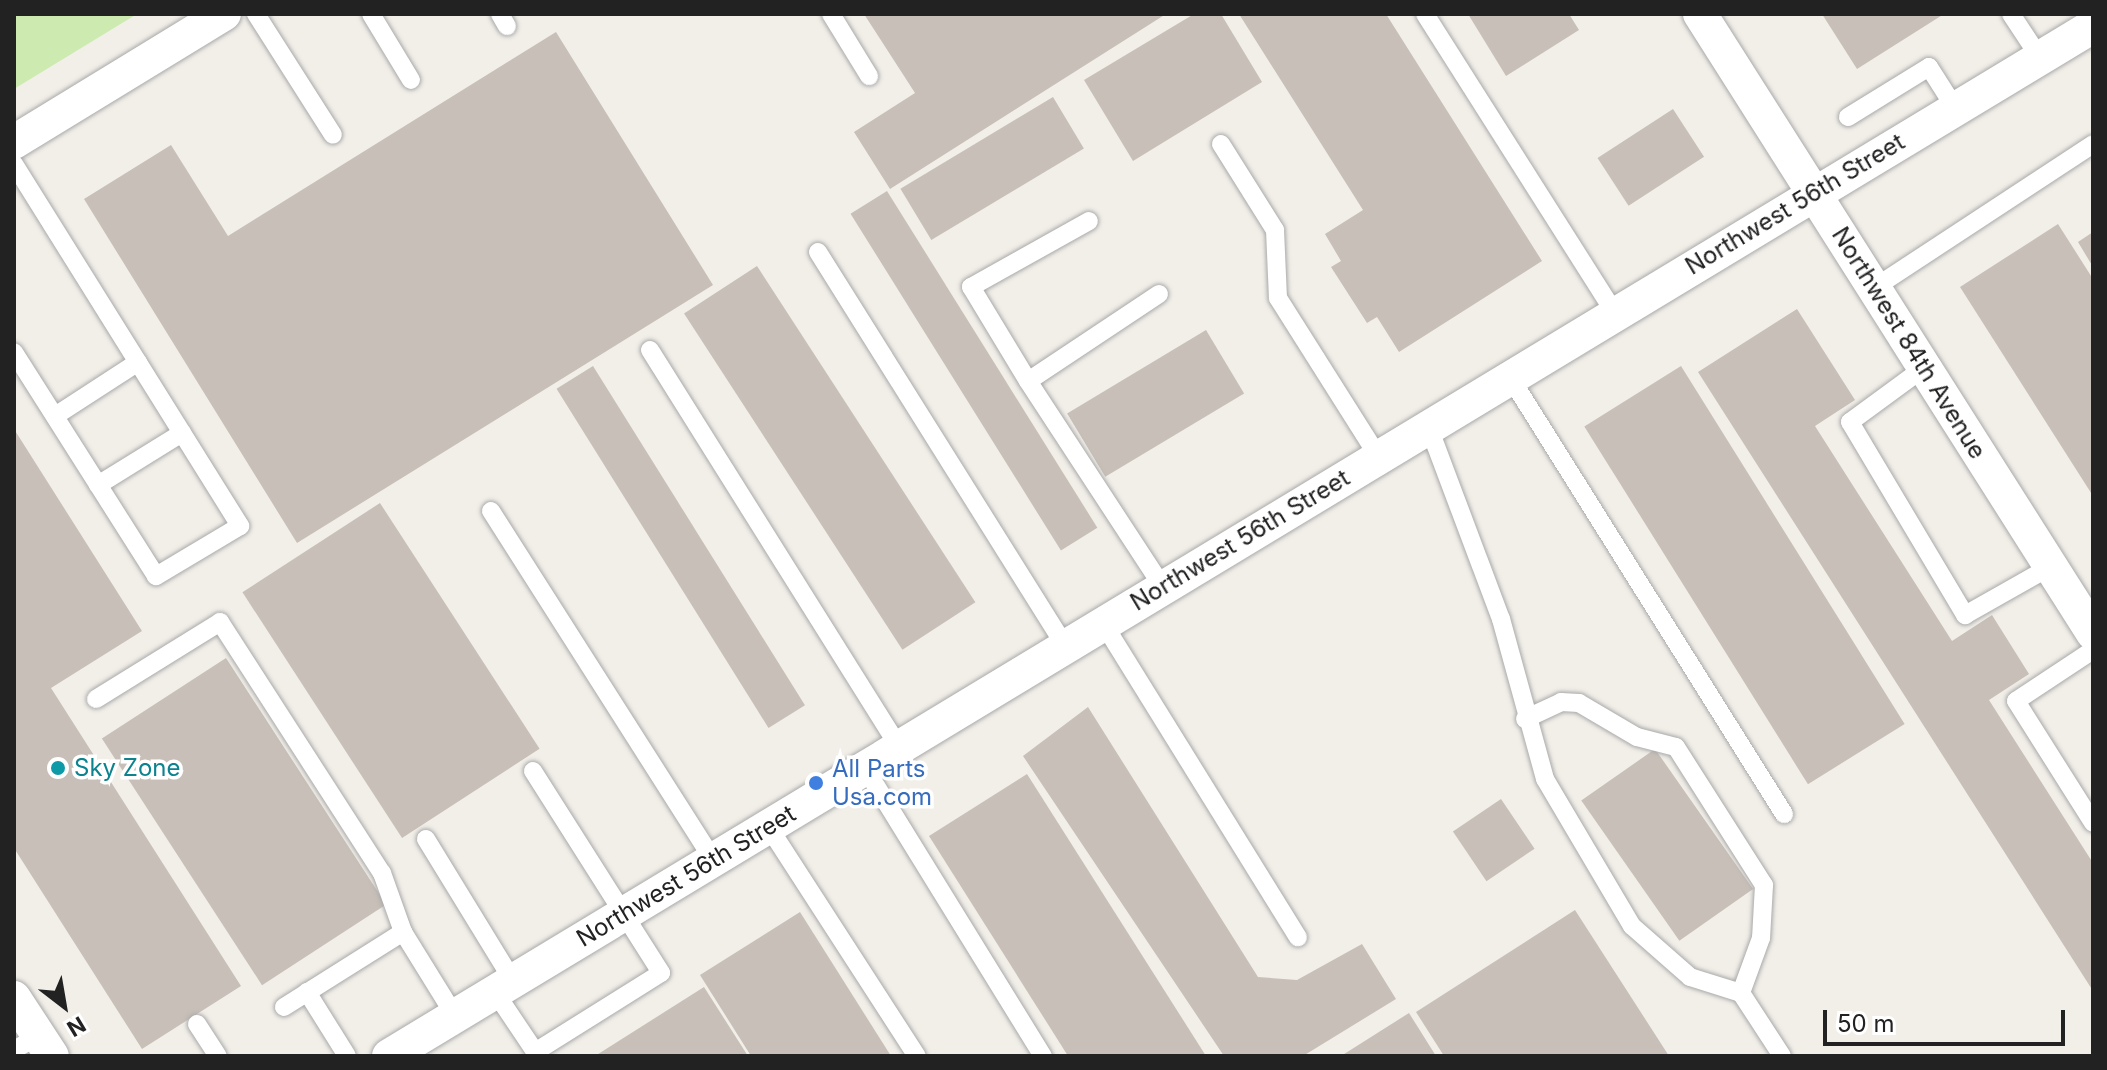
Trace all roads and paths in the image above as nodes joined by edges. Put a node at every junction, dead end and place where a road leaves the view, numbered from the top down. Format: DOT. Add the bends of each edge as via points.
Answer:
graph roads {
  1 [pos="224,14"];
  2 [pos="256,14"];
  3 [pos="371,14"];
  4 [pos="831,14"];
  5 [pos="1425,14"];
  6 [pos="1700,14"];
  7 [pos="2011,14"];
  8 [pos="2093,26"];
  9 [pos="2040,58"];
  10 [pos="869,76"];
  11 [pos="411,80"];
  12 [pos="1955,108"];
  13 [pos="1848,117"];
  14 [pos="333,135"];
  15 [pos="14,142"];
  16 [pos="1221,144"];
  17 [pos="2093,144"];
  18 [pos="14,164"];
  19 [pos="1813,192"];
  20 [pos="1089,221"];
  21 [pos="818,252"];
  22 [pos="1874,288"];
  23 [pos="1159,294"];
  24 [pos="1615,313"];
  25 [pos="650,350"];
  26 [pos="14,352"];
  27 [pos="138,362"];
  28 [pos="1925,367"];
  29 [pos="1510,377"];
  30 [pos="1028,381"];
  31 [pos="55,416"];
  32 [pos="1428,425"];
  33 [pos="182,433"];
  34 [pos="1378,456"];
  35 [pos="98,485"];
  36 [pos="491,511"];
  37 [pos="2050,567"];
  38 [pos="1163,587"];
  39 [pos="1103,623"];
  40 [pos="2091,629"];
  41 [pos="1065,646"];
  42 [pos="96,699"];
  43 [pos="1525,719"];
  44 [pos="899,747"];
  45 [pos="865,768"];
  46 [pos="533,771"];
  47 [pos="1784,814"];
  48 [pos="2093,823"];
  49 [pos="768,826"];
  50 [pos="426,839"];
  51 [pos="713,859"];
  52 [pos="624,914"];
  53 [pos="403,932"];
  54 [pos="1298,938"];
  55 [pos="504,986"];
  56 [pos="307,992"];
  57 [pos="1741,993"];
  58 [pos="14,998"];
  59 [pos="284,1007"];
  60 [pos="455,1016"];
  61 [pos="197,1024"];
  62 [pos="35,1047"];
  63 [pos="536,1054"];
  64 [pos="218,1056"];
  65 [pos="347,1056"];
  66 [pos="389,1056"];
  67 [pos="917,1056"];
  68 [pos="1043,1056"];
  69 [pos="1782,1056"];
  1 -- 15 [label="street"];
  2 -- 14 [label="lane"];
  3 -- 11 [label="lane"];
  4 -- 10 [label="lane"];
  5 -- 24 [label="lane"];
  6 -- 19 [label="street, Northwest 84th Avenue"];
  7 -- 9 [label="lane"];
  8 -- 9 [label="street, Northwest 56th Street"];
  9 -- 12 [label="street, Northwest 56th Street"];
  12 -- 13 [label="lane" via="1929,67"];
  12 -- 19 [label="street, Northwest 56th Street"];
  16 -- 34 [label="lane" via="1275,230 1278,298"];
  17 -- 22 [label="lane"];
  18 -- 27 [label="lane"];
  19 -- 22 [label="street, Northwest 84th Avenue"];
  19 -- 24 [label="street, Northwest 56th Street"];
  20 -- 30 [label="lane" via="971,287"];
  21 -- 41 [label="lane"];
  22 -- 28 [label="street, Northwest 84th Avenue"];
  23 -- 30 [label="lane"];
  24 -- 29 [label="street, Northwest 56th Street"];
  25 -- 44 [label="lane"];
  26 -- 31 [label="lane"];
  27 -- 31 [label="lane"];
  27 -- 33 [label="lane"];
  28 -- 37 [label="street, Northwest 84th Avenue"];
  28 -- 37 [label="lane" via="1850,422 1965,615"];
  29 -- 32 [label="street, Northwest 56th Street"];
  29 -- 47 [label="lane"];
  30 -- 38 [label="lane"];
  31 -- 35 [label="lane"];
  32 -- 34 [label="street, Northwest 56th Street"];
  32 -- 43 [label="lane" via="1501,619"];
  33 -- 35 [label="lane"];
  33 -- 35 [label="lane" via="240,526 156,576"];
  34 -- 38 [label="street, Northwest 56th Street"];
  36 -- 51 [label="lane"];
  37 -- 40 [label="street, Northwest 84th Avenue"];
  38 -- 39 [label="street, Northwest 56th Street"];
  39 -- 41 [label="street, Northwest 56th Street"];
  39 -- 54 [label="lane"];
  40 -- 48 [label="lane" via="2016,701"];
  41 -- 44 [label="street, Northwest 56th Street"];
  42 -- 53 [label="lane" via="220,622 382,873"];
  43 -- 57 [label="lane" via="1545,779 1632,926 1690,977"];
  43 -- 57 [label="lane" via="1561,702 1579,703 1637,737 1676,747 1764,885 1761,938"];
  44 -- 45 [label="street, Northwest 56th Street"];
  45 -- 49 [label="street, Northwest 56th Street"];
  45 -- 68 [label="lane"];
  46 -- 52 [label="lane"];
  49 -- 51 [label="street, Northwest 56th Street"];
  49 -- 67 [label="lane"];
  50 -- 55 [label="lane"];
  51 -- 52 [label="street, Northwest 56th Street"];
  52 -- 55 [label="street, Northwest 56th Street"];
  52 -- 63 [label="lane" via="661,973"];
  53 -- 56 [label="lane"];
  53 -- 60 [label="lane"];
  55 -- 60 [label="street, Northwest 56th Street"];
  55 -- 63 [label="lane"];
  56 -- 59 [label="lane"];
  56 -- 65 [label="lane"];
  57 -- 69 [label="lane"];
  58 -- 62 [label="street"];
  60 -- 66 [label="street, Northwest 56th Street"];
  61 -- 64 [label="lane"];
}
